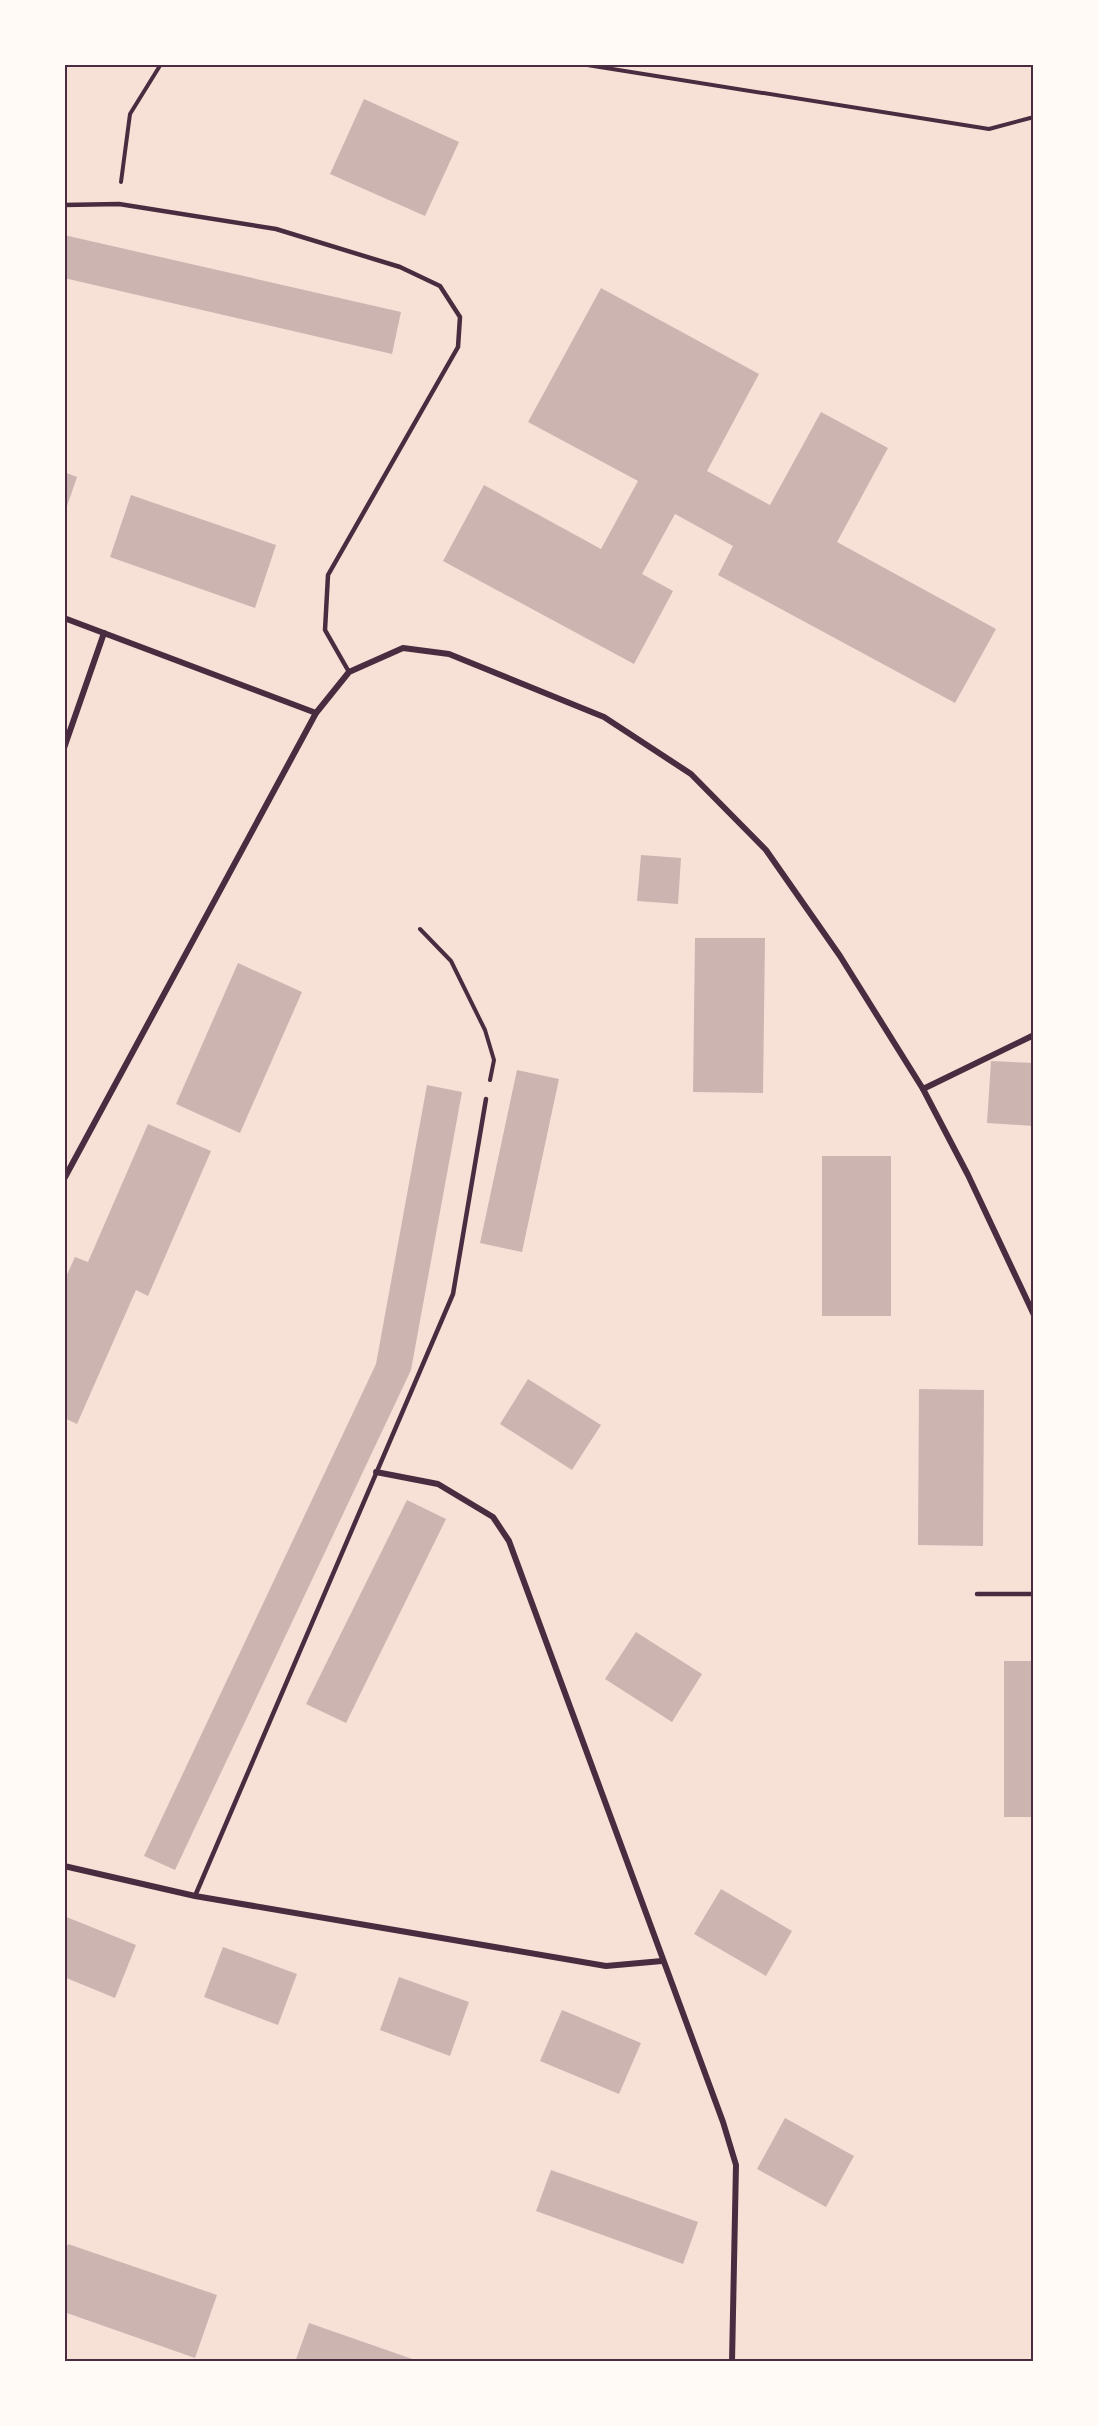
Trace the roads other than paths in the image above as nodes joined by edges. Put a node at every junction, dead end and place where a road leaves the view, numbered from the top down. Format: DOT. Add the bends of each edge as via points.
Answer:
graph roads {
  1 [pos="64,205"];
  2 [pos="64,618"];
  3 [pos="104,633"];
  4 [pos="349,672"];
  5 [pos="316,713"];
  6 [pos="64,748"];
  7 [pos="1034,1035"];
  8 [pos="923,1089"];
  9 [pos="486,1099"];
  10 [pos="64,1179"];
  11 [pos="1034,1315"];
  12 [pos="376,1472"];
  13 [pos="977,1594"];
  14 [pos="1034,1594"];
  15 [pos="64,1866"];
  16 [pos="195,1896"];
  17 [pos="662,1961"];
  18 [pos="732,2361"];
  1 -- 4 [label="lane" via="119,204 276,230 400,267 440,286 460,317 458,347 328,575 325,630"];
  2 -- 3 [label="street"];
  3 -- 5 [label="street"];
  3 -- 6 [label="street"];
  4 -- 5 [label="street"];
  4 -- 8 [label="street" via="403,648 449,654 604,717 691,774 766,850 840,957"];
  5 -- 10 [label="street"];
  7 -- 8 [label="street"];
  8 -- 11 [label="street"];
  9 -- 12 [label="lane" via="453,1294"];
  12 -- 16 [label="lane"];
  12 -- 17 [label="street" via="438,1484 493,1517 509,1541"];
  13 -- 14 [label="lane"];
  15 -- 16 [label="street"];
  16 -- 17 [label="street" via="606,1966"];
  17 -- 18 [label="street" via="736,2165"];
}
